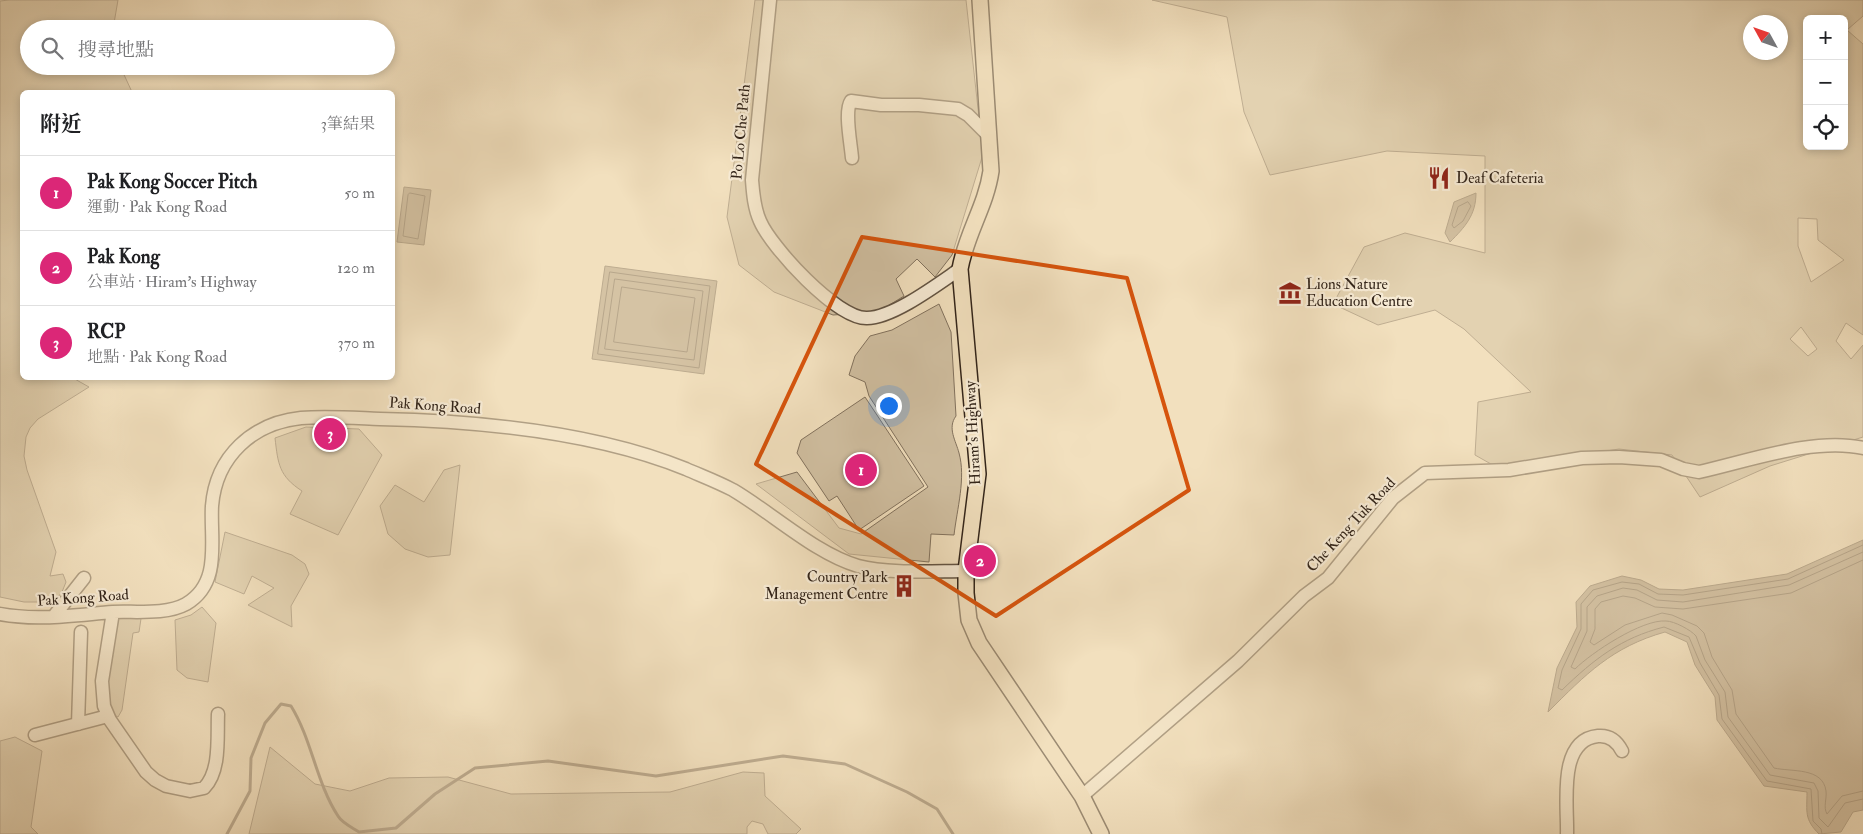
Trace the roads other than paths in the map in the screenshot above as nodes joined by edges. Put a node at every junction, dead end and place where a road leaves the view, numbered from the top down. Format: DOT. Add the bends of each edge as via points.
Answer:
graph roads {
  1 [pos="770,0"];
  2 [pos="980,0"];
  3 [pos="989,136"];
  4 [pos="852,158"];
  5 [pos="960,269"];
  6 [pos="1863,448"];
  7 [pos="966,571"];
  8 [pos="84,578"];
  9 [pos="114,612"];
  10 [pos="0,614"];
  11 [pos="54,616"];
  12 [pos="81,632"];
  13 [pos="218,714"];
  14 [pos="108,716"];
  15 [pos="78,724"];
  16 [pos="35,735"];
  17 [pos="1622,751"];
  18 [pos="1082,796"];
  19 [pos="1101,834"];
  20 [pos="1567,834"];
  1 -- 5 [label="street, Po Lo Che Path" via="752,180 760,220 774,246 803,277 857,317 867,318 913,300"];
  2 -- 3 [label="main road, Hiram's Highway"];
  3 -- 4 [label="street" via="958,109 851,101 848,106"];
  3 -- 5 [label="main road, Hiram's Highway" via="991,170 988,190 967,240"];
  5 -- 7 [label="main road, Hiram's Highway" via="978,474"];
  6 -- 18 [label="street, Che Keng Tuk Road" via="1817,445 1699,472 1661,460 1620,457 1582,458 1509,470 1425,473 1393,498 1328,578"];
  7 -- 9 [label="street, Pak Kong Road" via="874,569 852,564 725,486 675,465 626,450 572,438 454,421 306,418 279,422 256,433 235,448 226,461 213,496 211,569 207,582 197,594 184,605 174,608"];
  7 -- 18 [label="main road, Hiram's Highway" via="969,620 979,643"];
  8 -- 11 [label="street"];
  9 -- 11 [label="street, Pak Kong Road"];
  9 -- 14 [label="street" via="102,681 102,698"];
  10 -- 11 [label="street, Pak Kong Road" via="22,618"];
  12 -- 15 [label="street"];
  13 -- 14 [label="street" via="212,778 202,790 192,791 166,786 151,776"];
  14 -- 15 [label="street"];
  15 -- 16 [label="street"];
  17 -- 20 [label="street" via="1614,740 1601,736 1584,740 1572,753 1568,771"];
  18 -- 19 [label="main road, Hiram's Highway"];
}
